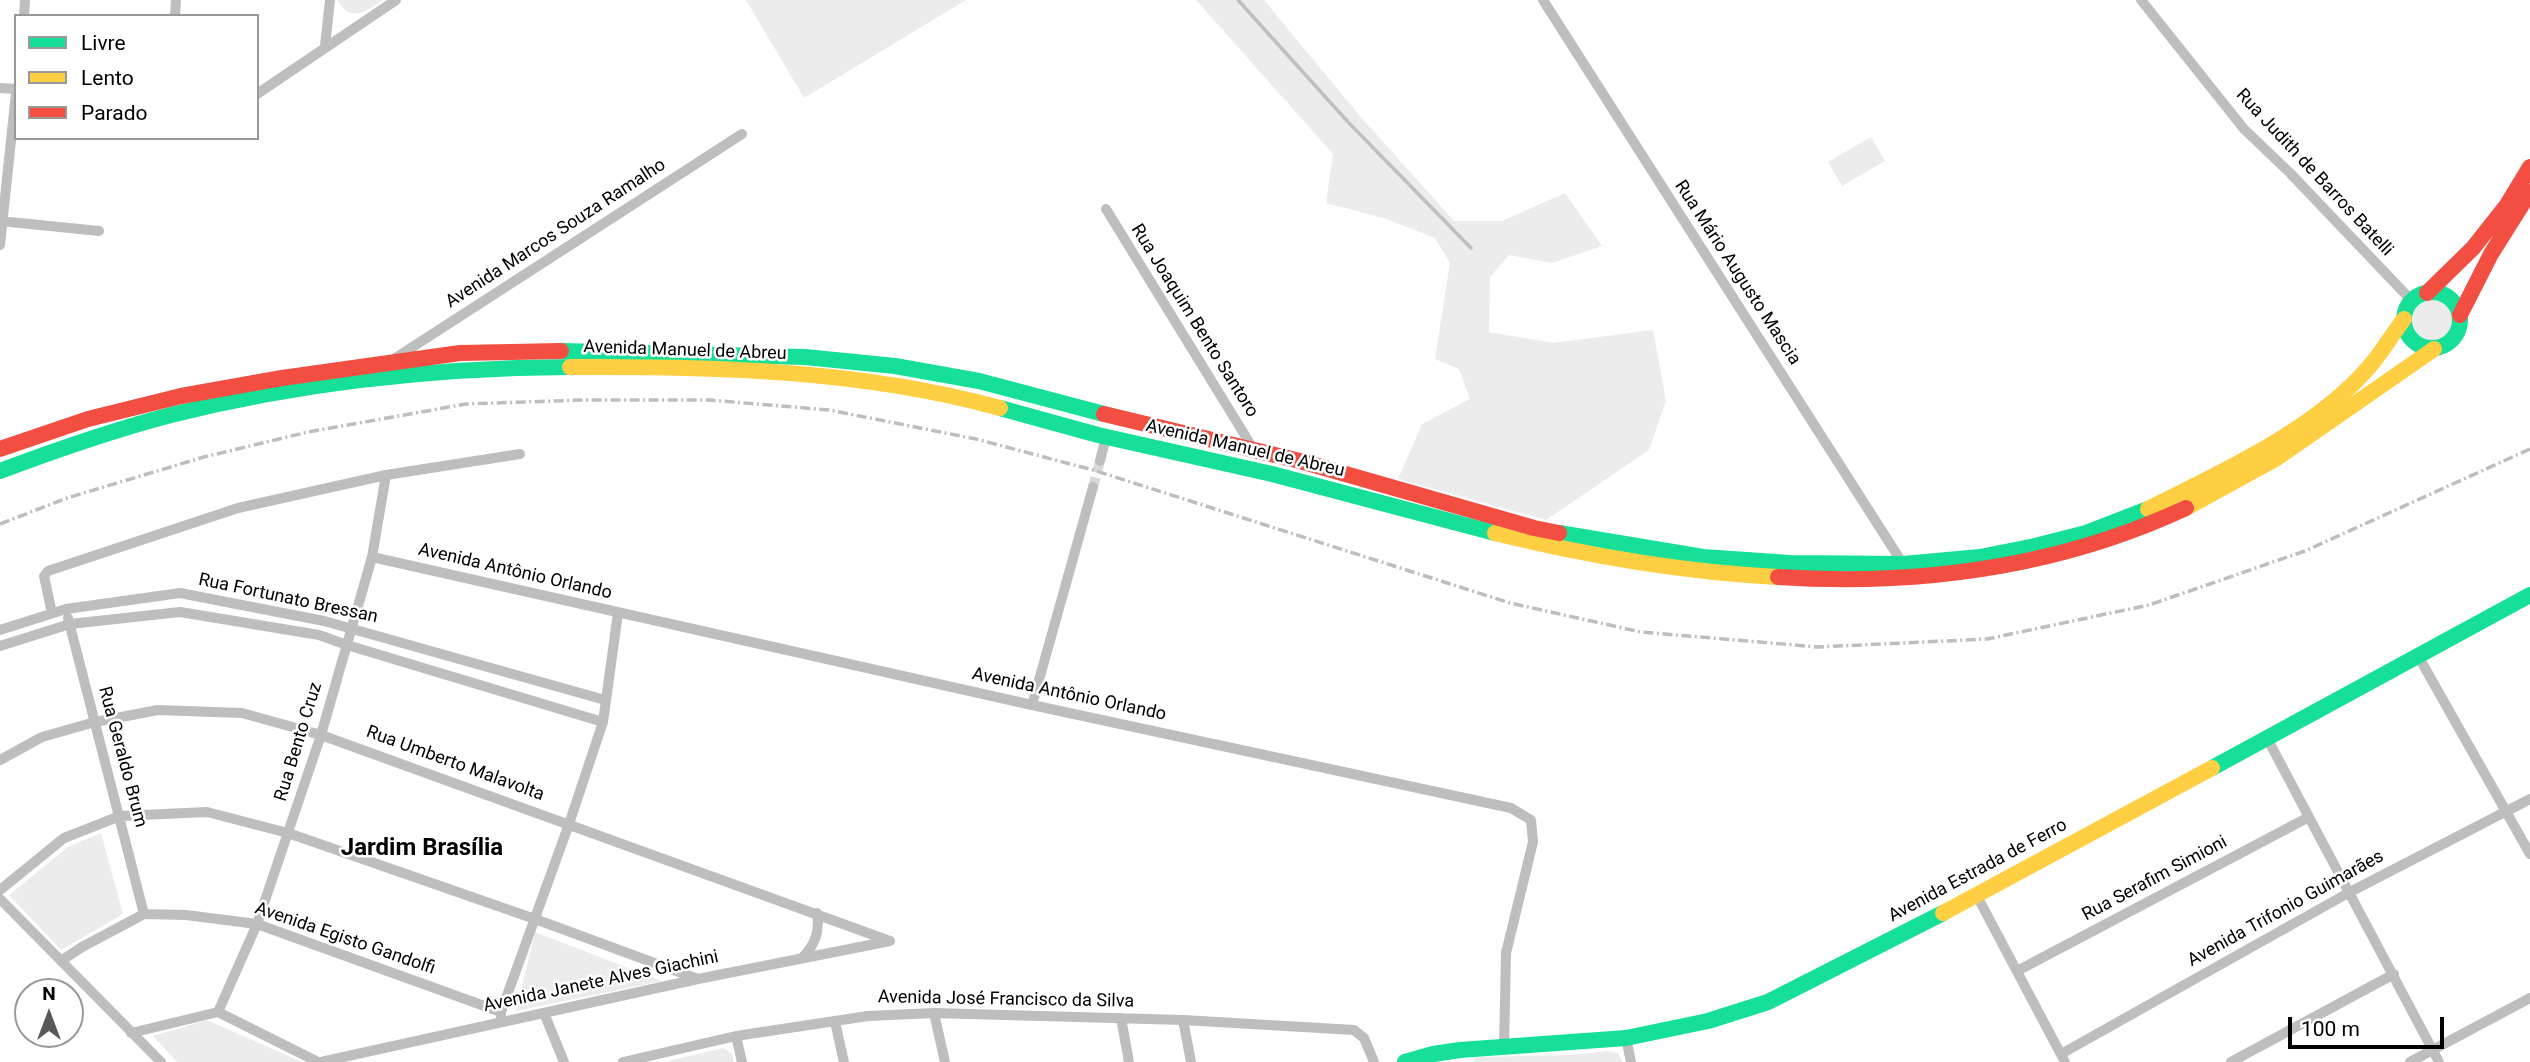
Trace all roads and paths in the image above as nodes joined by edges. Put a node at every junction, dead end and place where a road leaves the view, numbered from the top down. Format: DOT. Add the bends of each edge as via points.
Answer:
graph roads {
  1 [pos="330,0"];
  2 [pos="396,0"];
  3 [pos="1543,0"];
  4 [pos="2141,0"];
  5 [pos="325,46"];
  6 [pos="259,93"];
  7 [pos="14,108"];
  8 [pos="742,134"];
  9 [pos="2530,167"];
  10 [pos="2530,192"];
  11 [pos="1106,209"];
  12 [pos="1,221"];
  13 [pos="99,231"];
  14 [pos="0,245"];
  15 [pos="2427,293"];
  16 [pos="2412,301"];
  17 [pos="2460,315"];
  18 [pos="2404,319"];
  19 [pos="2434,349"];
  20 [pos="389,363"];
  21 [pos="1106,437"];
  22 [pos="0,449"];
  23 [pos="1254,450"];
  24 [pos="520,454"];
  25 [pos="1100,461"];
  26 [pos="0,471"];
  27 [pos="386,475"];
  28 [pos="1093,487"];
  29 [pos="372,557"];
  30 [pos="1903,564"];
  31 [pos="2530,595"];
  32 [pos="66,609"];
  33 [pos="52,613"];
  34 [pos="618,613"];
  35 [pos="70,624"];
  36 [pos="350,628"];
  37 [pos="0,630"];
  38 [pos="347,645"];
  39 [pos="0,646"];
  40 [pos="2417,654"];
  41 [pos="605,700"];
  42 [pos="1032,705"];
  43 [pos="94,722"];
  44 [pos="603,722"];
  45 [pos="321,735"];
  46 [pos="2267,738"];
  47 [pos="0,760"];
  48 [pos="2530,799"];
  49 [pos="2507,811"];
  50 [pos="120,816"];
  51 [pos="2309,817"];
  52 [pos="569,824"];
  53 [pos="288,833"];
  54 [pos="2530,854"];
  55 [pos="0,890"];
  56 [pos="2350,892"];
  57 [pos="1977,896"];
  58 [pos="0,899"];
  59 [pos="144,914"];
  60 [pos="817,914"];
  61 [pos="535,919"];
  62 [pos="257,924"];
  63 [pos="890,941"];
  64 [pos="802,958"];
  65 [pos="61,961"];
  66 [pos="2017,971"];
  67 [pos="2393,974"];
  68 [pos="698,979"];
  69 [pos="2530,998"];
  70 [pos="218,1012"];
  71 [pos="544,1013"];
  72 [pos="934,1013"];
  73 [pos="501,1017"];
  74 [pos="1121,1018"];
  75 [pos="1183,1020"];
  76 [pos="835,1022"];
  77 [pos="131,1033"];
  78 [pos="736,1036"];
  79 [pos="1626,1038"];
  80 [pos="1504,1047"];
  81 [pos="2433,1051"];
  82 [pos="1461,1056"];
  83 [pos="1439,1058"];
  84 [pos="2063,1058"];
  85 [pos="647,1060"];
  86 [pos="161,1062"];
  87 [pos="319,1062"];
  88 [pos="564,1062"];
  89 [pos="623,1062"];
  90 [pos="742,1062"];
  91 [pos="844,1062"];
  92 [pos="945,1062"];
  93 [pos="1129,1062"];
  94 [pos="1191,1062"];
  95 [pos="1374,1062"];
  96 [pos="1405,1062"];
  97 [pos="1631,1062"];
  98 [pos="2231,1062"];
  99 [pos="2410,1062"];
  100 [pos="2439,1062"];
  1 -- 5 [label="street"];
  2 -- 5 [label="street"];
  3 -- 30 [label="street, Rua Mário Augusto Mascia"];
  4 -- 16 [label="street, Rua Judith de Barros Batelli" via="2244,129"];
  5 -- 6 [label="street"];
  7 -- 12 [label="street"];
  8 -- 20 [label="street, Avenida Marcos Souza Ramalho"];
  9 -- 15 [label="main road" via="2473,248"];
  10 -- 17 [label="main road"];
  11 -- 23 [label="street, Rua Joaquim Bento Santoro"];
  12 -- 13 [label="street"];
  12 -- 14 [label="street"];
  15 -- 16 [label="main road"];
  15 -- 17 [label="main road" via="2448,297"];
  16 -- 18 [label="main road"];
  17 -- 19 [label="main road" via="2457,334"];
  18 -- 19 [label="main road" via="2413,341"];
  18 -- 30 [label="main road, Avenida Manuel de Abreu" via="2368,368 2319,413 2282,439 2149,509 2035,546"];
  19 -- 21 [label="main road, Avenida Manuel de Abreu" via="2299,444 2158,521 2088,547 1961,574 1817,580 1647,565 1541,544 1264,472"];
  20 -- 22 [label="main road, Avenida Manuel de Abreu" via="181,396 88,419"];
  20 -- 23 [label="main road, Avenida Manuel de Abreu" via="460,353 591,350 804,357 895,366 979,381"];
  21 -- 25 [label="street"];
  21 -- 26 [label="main road, Avenida Manuel de Abreu" via="934,392 865,382 625,366 491,368 373,380 200,408 115,431"];
  23 -- 30 [label="main road, Avenida Manuel de Abreu" via="1534,528 1613,543 1703,557"];
  24 -- 27 [label="street"];
  27 -- 29 [label="street, Rua Bento Cruz"];
  27 -- 33 [label="street" via="238,508 48,571 44,576"];
  28 -- 42 [label="street"];
  29 -- 34 [label="street, Avenida Antônio Orlando"];
  29 -- 36 [label="street, Rua Bento Cruz"];
  31 -- 40 [label="main road, Avenida Estrada de Ferro"];
  32 -- 33 [label="street, Rua Fortunato Bressan"];
  32 -- 35 [label="street, Rua Geraldo Brum"];
  32 -- 36 [label="street, Rua Fortunato Bressan" via="180,593"];
  33 -- 37 [label="street, Rua Fortunato Bressan"];
  34 -- 41 [label="street"];
  34 -- 42 [label="street, Avenida Antônio Orlando"];
  35 -- 38 [label="street, Rua Fortunato Bressan" via="180,612 319,635"];
  35 -- 39 [label="street, Rua Fortunato Bressan"];
  35 -- 43 [label="street, Rua Geraldo Brum"];
  36 -- 38 [label="street, Rua Bento Cruz"];
  36 -- 41 [label="street, Rua Fortunato Bressan"];
  38 -- 44 [label="street, Rua Fortunato Bressan"];
  38 -- 45 [label="street, Rua Bento Cruz"];
  40 -- 46 [label="main road, Avenida Estrada de Ferro"];
  40 -- 49 [label="street"];
  41 -- 44 [label="street"];
  42 -- 80 [label="street, Avenida Antônio Orlando" via="1511,808 1531,820 1533,842 1506,953"];
  43 -- 45 [label="street, Rua Umberto Malavolta" via="158,710 242,713"];
  43 -- 47 [label="street, Rua Umberto Malavolta" via="42,737"];
  43 -- 50 [label="street, Rua Geraldo Brum"];
  44 -- 52 [label="street"];
  45 -- 52 [label="street, Rua Umberto Malavolta"];
  45 -- 53 [label="street, Rua Bento Cruz"];
  46 -- 51 [label="street"];
  46 -- 57 [label="main road, Avenida Estrada de Ferro"];
  48 -- 49 [label="street, Avenida Trifonio Guimarães"];
  49 -- 54 [label="street"];
  49 -- 56 [label="street, Avenida Trifonio Guimarães"];
  50 -- 53 [label="street" via="207,811"];
  50 -- 55 [label="street" via="64,838"];
  50 -- 59 [label="street, Rua Geraldo Brum"];
  51 -- 56 [label="street"];
  51 -- 66 [label="street, Rua Serafim Simioni"];
  52 -- 60 [label="street, Rua Umberto Malavolta"];
  52 -- 61 [label="street"];
  53 -- 61 [label="street"];
  53 -- 62 [label="street, Rua Bento Cruz"];
  56 -- 67 [label="street"];
  56 -- 84 [label="street, Avenida Trifonio Guimarães"];
  57 -- 66 [label="street"];
  57 -- 79 [label="main road, Avenida Estrada de Ferro" via="1768,1002 1708,1021"];
  58 -- 65 [label="street"];
  59 -- 62 [label="street, Avenida Egisto Gandolfi"];
  59 -- 65 [label="street, Avenida Egisto Gandolfi"];
  60 -- 63 [label="street, Rua Umberto Malavolta"];
  60 -- 64 [label="street" via="815,943"];
  61 -- 68 [label="street"];
  61 -- 73 [label="street"];
  62 -- 70 [label="street, Rua Bento Cruz"];
  62 -- 73 [label="street, Avenida Egisto Gandolfi"];
  63 -- 64 [label="street, Avenida Janete Alves Giachini"];
  64 -- 68 [label="street, Avenida Janete Alves Giachini"];
  65 -- 77 [label="street"];
  66 -- 84 [label="street"];
  67 -- 81 [label="street"];
  67 -- 98 [label="street"];
  68 -- 71 [label="street, Avenida Janete Alves Giachini"];
  69 -- 81 [label="street"];
  70 -- 77 [label="street"];
  70 -- 87 [label="street"];
  71 -- 73 [label="street, Avenida Janete Alves Giachini"];
  71 -- 88 [label="street"];
  72 -- 74 [label="street, Avenida José Francisco da Silva"];
  72 -- 76 [label="street, Avenida José Francisco da Silva"];
  72 -- 92 [label="street"];
  73 -- 87 [label="street, Avenida Janete Alves Giachini"];
  74 -- 75 [label="street, Avenida José Francisco da Silva"];
  74 -- 93 [label="street"];
  75 -- 94 [label="street"];
  75 -- 95 [label="street, Avenida José Francisco da Silva" via="1354,1030 1364,1038"];
  76 -- 78 [label="street, Avenida José Francisco da Silva"];
  76 -- 91 [label="street"];
  77 -- 86 [label="street"];
  78 -- 85 [label="street, Avenida José Francisco da Silva"];
  78 -- 90 [label="street"];
  79 -- 80 [label="main road, Avenida Estrada de Ferro"];
  79 -- 97 [label="street"];
  80 -- 82 [label="main road, Avenida Estrada de Ferro"];
  81 -- 99 [label="street"];
  81 -- 100 [label="street"];
  82 -- 83 [label="main road, Avenida Estrada de Ferro"];
  83 -- 96 [label="main road, Avenida Estrada de Ferro"];
  85 -- 89 [label="street, Avenida José Francisco da Silva"];
}
